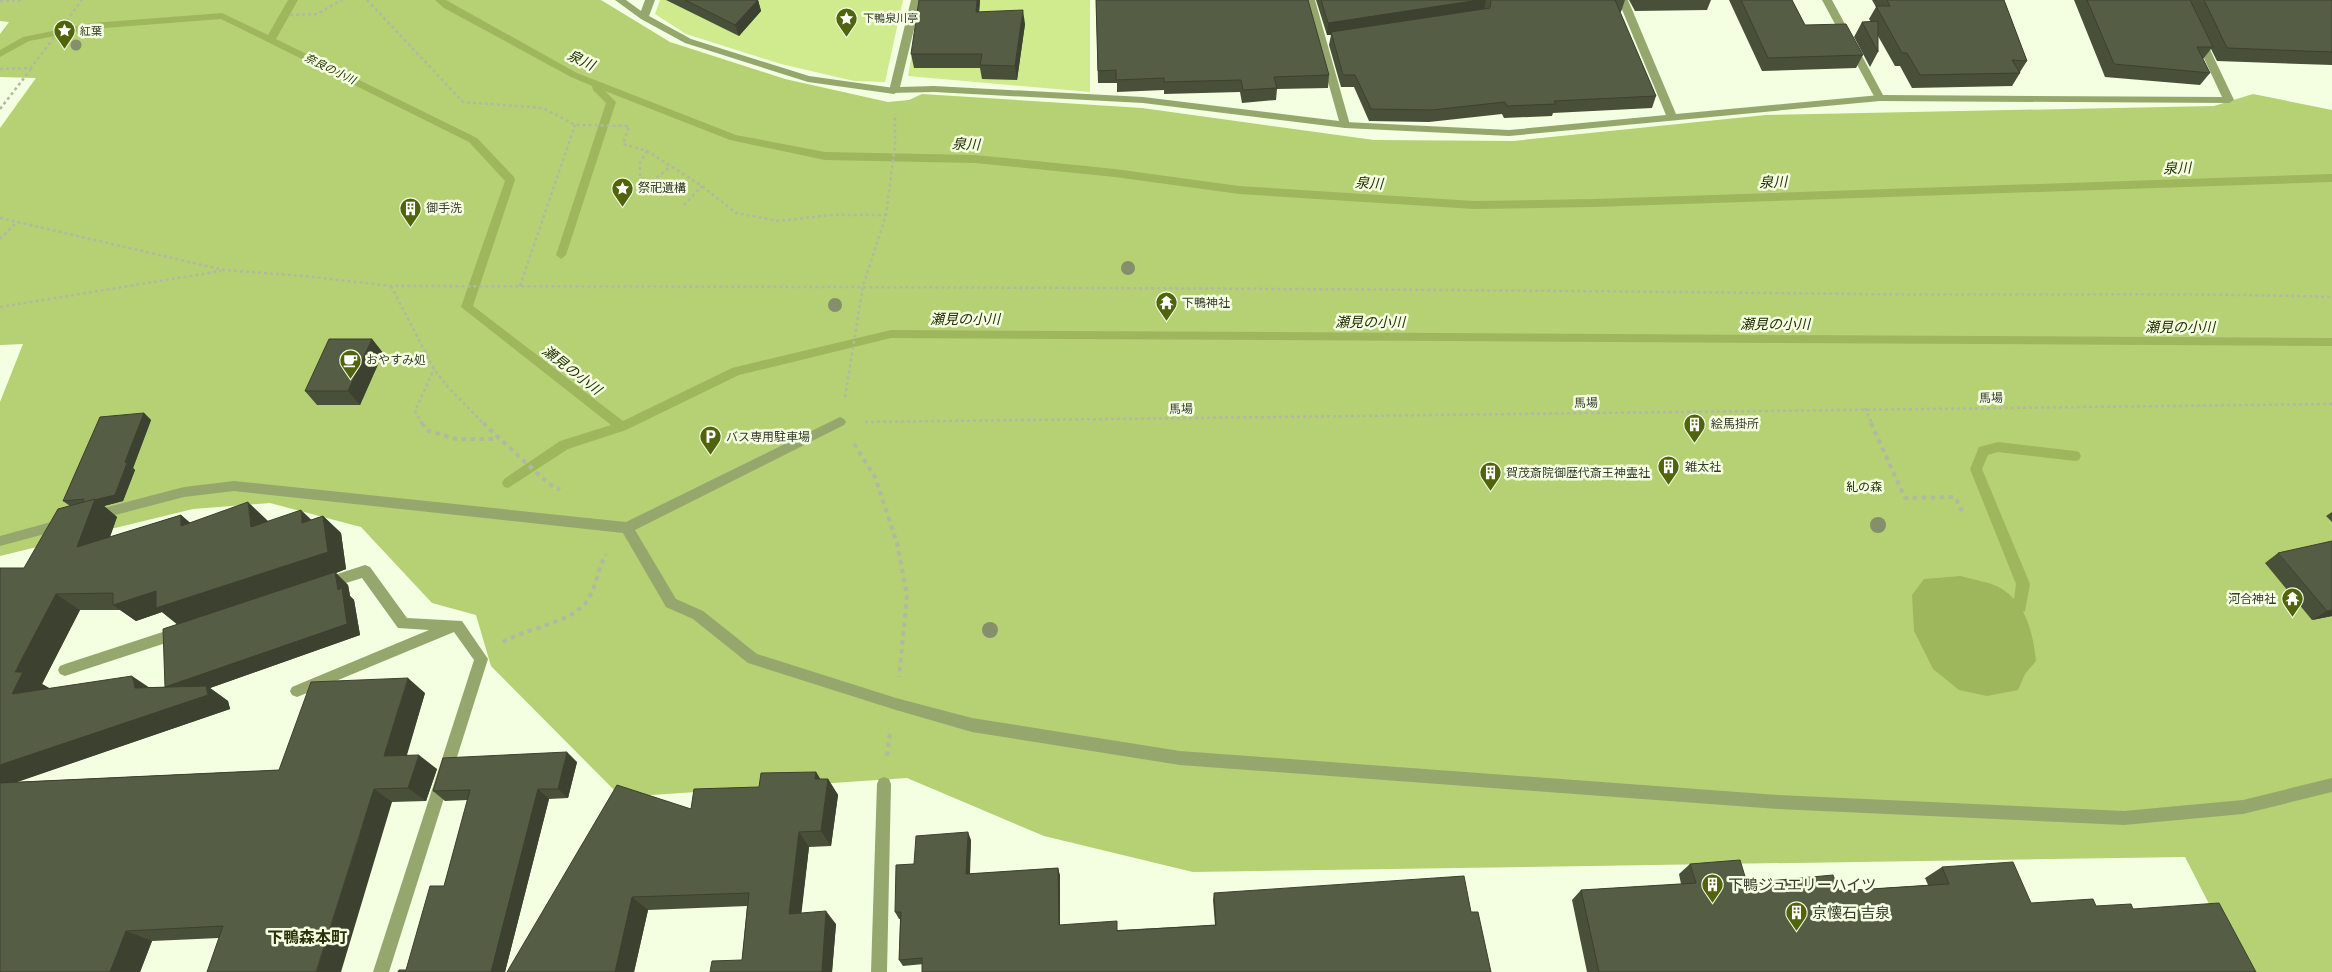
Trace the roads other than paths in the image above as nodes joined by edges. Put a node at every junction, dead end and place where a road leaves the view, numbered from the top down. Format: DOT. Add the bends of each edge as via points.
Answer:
graph roads {
  1 [pos="620,0"];
  2 [pos="650,0"];
  3 [pos="916,0"];
  4 [pos="1310,0"];
  5 [pos="1623,0"];
  6 [pos="1827,0"];
  7 [pos="644,17"];
  8 [pos="2197,33"];
  9 [pos="894,91"];
  10 [pos="1880,98"];
  11 [pos="1672,117"];
  12 [pos="1345,125"];
  13 [pos="840,422"];
  14 [pos="626,528"];
  15 [pos="0,541"];
  16 [pos="318,586"];
  17 [pos="456,625"];
  18 [pos="187,630"];
  19 [pos="65,670"];
  20 [pos="297,692"];
  21 [pos="884,784"];
  22 [pos="2332,785"];
  23 [pos="381,972"];
  24 [pos="879,972"];
  1 -- 7 [label="street"];
  2 -- 7 [label="street"];
  3 -- 9 [label="street"];
  4 -- 12 [label="street" via="1326,40"];
  5 -- 11 [label="street"];
  6 -- 10 [label="street"];
  7 -- 9 [label="street" via="688,41 808,79"];
  8 -- 10 [label="street" via="2229,100"];
  9 -- 12 [label="street" via="934,89 1143,100"];
  10 -- 11 [label="street"];
  11 -- 12 [label="street" via="1509,133"];
  13 -- 14 [label="street"];
  14 -- 15 [label="street" via="234,486 184,492"];
  14 -- 22 [label="street" via="671,604 698,615 753,659 972,725 1180,758 1778,802 2124,818 2242,807"];
  16 -- 17 [label="street" via="365,571 403,624"];
  17 -- 20 [label="street"];
  17 -- 23 [label="street" via="481,659"];
  18 -- 19 [label="street"];
  21 -- 24 [label="street"];
}
